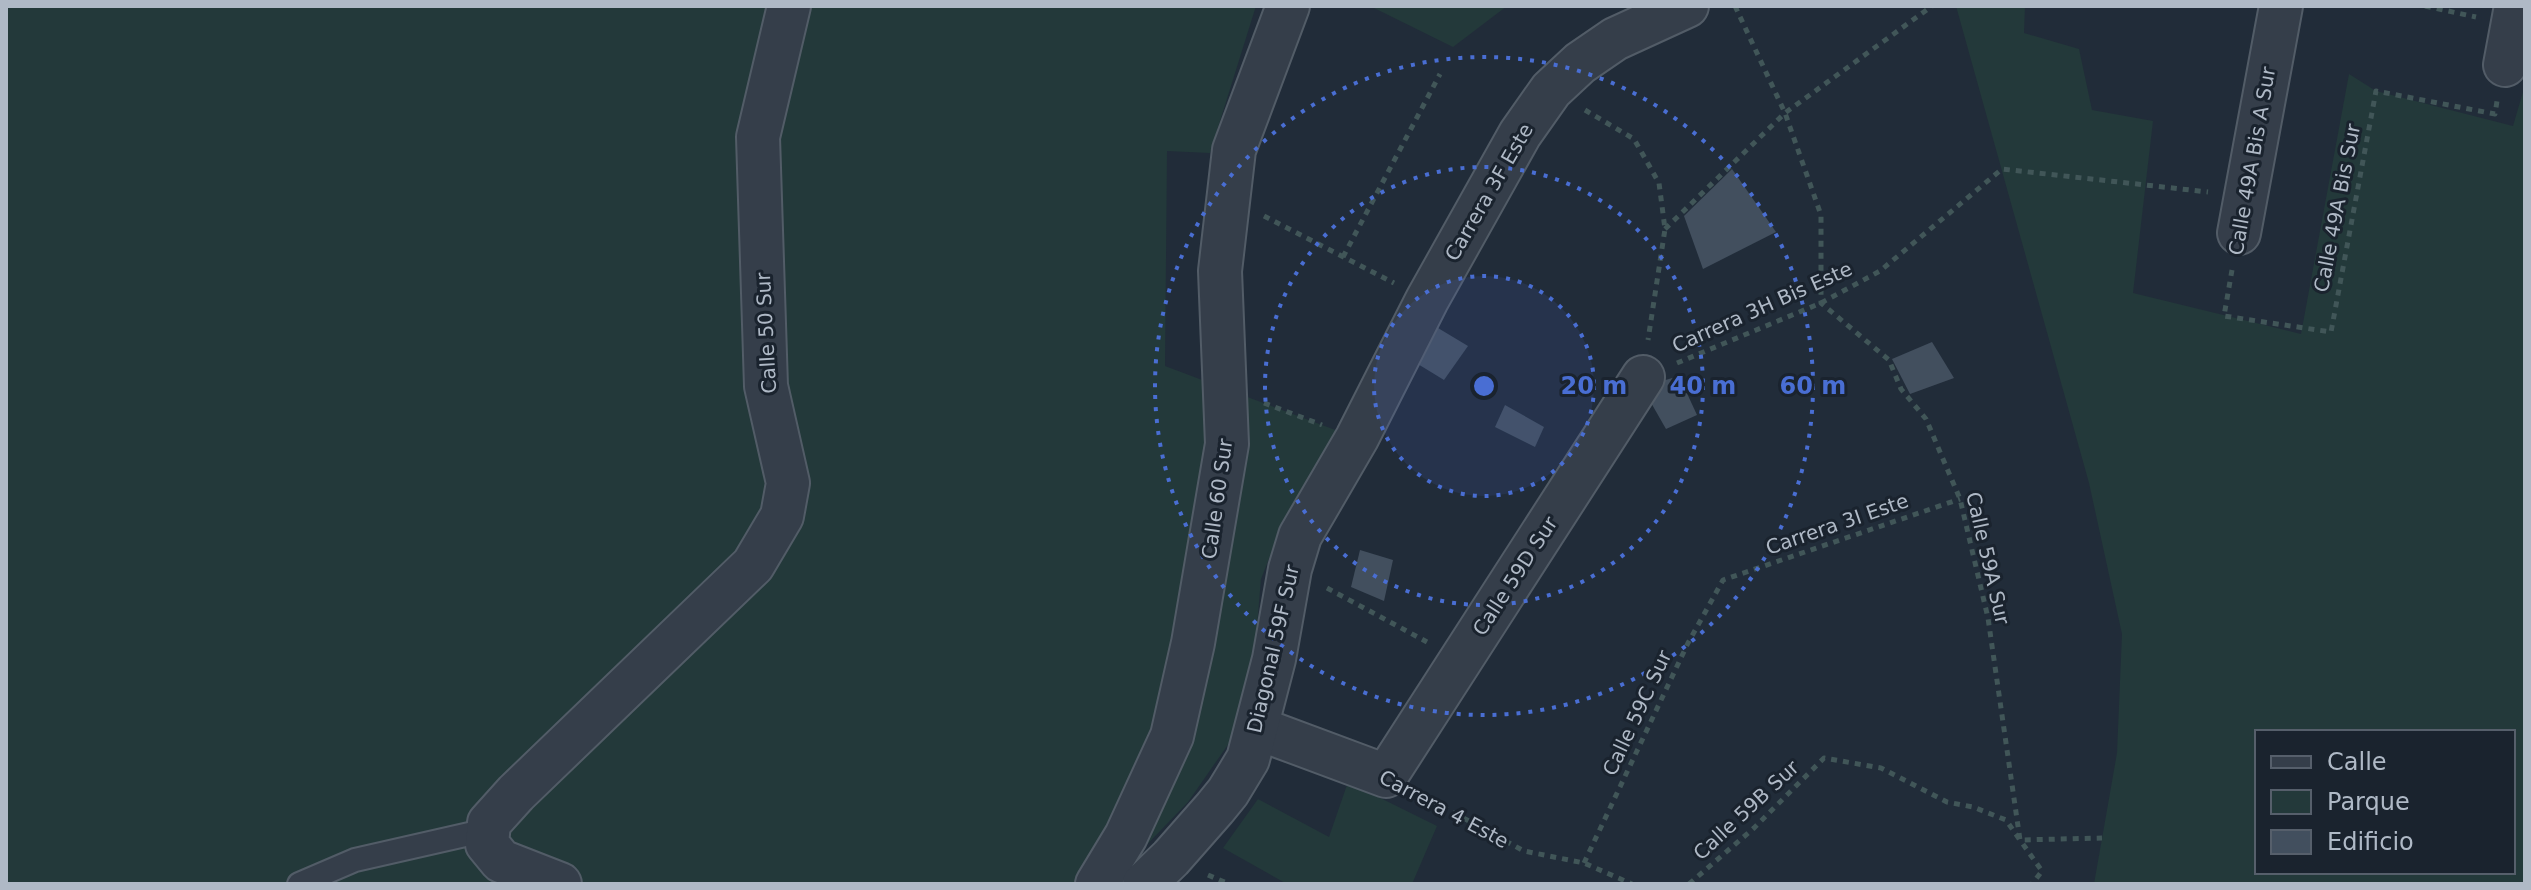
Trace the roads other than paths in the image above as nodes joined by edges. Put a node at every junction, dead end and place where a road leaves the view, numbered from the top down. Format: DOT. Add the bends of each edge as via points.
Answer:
graph roads {
  1 [pos="789,6"];
  2 [pos="1288,6"];
  3 [pos="1687,6"];
  4 [pos="2281,6"];
  5 [pos="2239,233"];
  6 [pos="1643,377"];
  7 [pos="1357,438"];
  8 [pos="1257,728"];
  9 [pos="1386,776"];
  10 [pos="487,830"];
  11 [pos="299,884"];
  12 [pos="560,884"];
  13 [pos="1097,884"];
  14 [pos="1144,884"];
  1 -- 10 [label="street, Calle 50 Sur" via="758,137 766,386 788,483 782,516 753,565 516,793"];
  2 -- 13 [label="street, Calle 60 Sur" via="1234,150 1220,271 1227,444 1193,643 1172,736 1126,836"];
  3 -- 7 [label="street, Carrera 3F Este" via="1615,39 1551,90 1520,134 1427,300"];
  4 -- 5 [label="street, Calle 49A Bis A Sur"];
  6 -- 9 [label="street, Calle 59D Sur"];
  7 -- 8 [label="street, Diagonal 59F Sur" via="1300,536"];
  8 -- 9 [label="street, Carrera 4 Este"];
  8 -- 14 [label="street, Diagonal 59F Sur" via="1248,759 1228,792"];
  10 -- 11 [label="lane" via="355,860"];
  10 -- 12 [label="street" via="487,844 501,861"];
}
